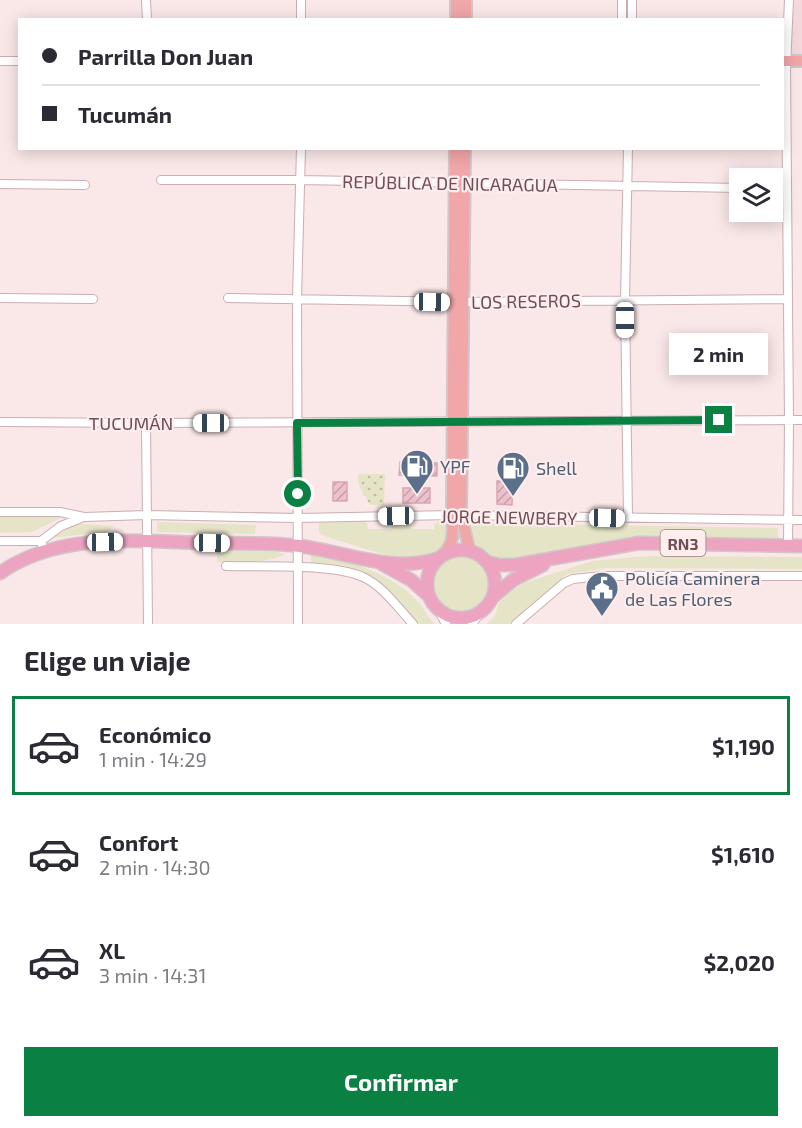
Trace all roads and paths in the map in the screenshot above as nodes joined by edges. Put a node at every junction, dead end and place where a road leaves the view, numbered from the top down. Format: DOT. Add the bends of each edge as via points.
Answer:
graph roads {
  1 [pos="146,0"];
  2 [pos="301,0"];
  3 [pos="456,0"];
  4 [pos="466,0"];
  5 [pos="622,0"];
  6 [pos="632,0"];
  7 [pos="789,0"];
  8 [pos="147,18"];
  9 [pos="301,18"];
  10 [pos="456,18"];
  11 [pos="466,18"];
  12 [pos="622,18"];
  13 [pos="632,18"];
  14 [pos="0,61"];
  15 [pos="18,61"];
  16 [pos="802,61"];
  17 [pos="785,64"];
  18 [pos="802,68"];
  19 [pos="301,150"];
  20 [pos="455,150"];
  21 [pos="465,150"];
  22 [pos="628,150"];
  23 [pos="161,180"];
  24 [pos="300,180"];
  25 [pos="460,183"];
  26 [pos="0,184"];
  27 [pos="85,184"];
  28 [pos="627,186"];
  29 [pos="729,188"];
  30 [pos="783,188"];
  31 [pos="787,188"];
  32 [pos="0,298"];
  33 [pos="228,298"];
  34 [pos="93,299"];
  35 [pos="297,299"];
  36 [pos="788,299"];
  37 [pos="625,300"];
  38 [pos="460,302"];
  39 [pos="789,420"];
  40 [pos="802,420"];
  41 [pos="626,421"];
  42 [pos="0,422"];
  43 [pos="458,422"];
  44 [pos="146,423"];
  45 [pos="297,423"];
  46 [pos="0,512"];
  47 [pos="147,515"];
  48 [pos="456,516"];
  49 [pos="84,517"];
  50 [pos="298,518"];
  51 [pos="628,518"];
  52 [pos="788,520"];
  53 [pos="802,520"];
  54 [pos="0,541"];
  55 [pos="148,542"];
  56 [pos="298,545"];
  57 [pos="42,546"];
  58 [pos="788,546"];
  59 [pos="802,546"];
  60 [pos="471,551"];
  61 [pos="441,556"];
  62 [pos="566,557"];
  63 [pos="378,562"];
  64 [pos="488,562"];
  65 [pos="226,566"];
  66 [pos="298,568"];
  67 [pos="0,573"];
  68 [pos="802,576"];
  69 [pos="494,596"];
  70 [pos="430,597"];
  71 [pos="438,609"];
  72 [pos="480,613"];
  73 [pos="148,624"];
  74 [pos="298,624"];
  75 [pos="413,624"];
  76 [pos="446,624"];
  77 [pos="472,624"];
  78 [pos="516,624"];
  1 -- 8 [label="street"];
  2 -- 9 [label="street"];
  3 -- 10 [label="main road"];
  4 -- 11 [label="main road"];
  5 -- 12 [label="street"];
  6 -- 13 [label="street"];
  7 -- 17 [label="street"];
  14 -- 15 [label="street"];
  16 -- 17 [label="main road"];
  17 -- 18 [label="main road"];
  17 -- 31 [label="street"];
  19 -- 24 [label="street"];
  20 -- 25 [label="main road"];
  21 -- 25 [label="main road"];
  22 -- 28 [label="street"];
  23 -- 24 [label="street, REPÚBLICA DE NICARAGUA"];
  24 -- 25 [label="street, REPÚBLICA DE NICARAGUA"];
  24 -- 35 [label="street"];
  25 -- 28 [label="street, REPÚBLICA DE NICARAGUA"];
  25 -- 38 [label="main road"];
  26 -- 27 [label="street"];
  28 -- 29 [label="street, REPÚBLICA DE NICARAGUA"];
  28 -- 37 [label="street"];
  30 -- 31 [label="street"];
  31 -- 36 [label="street"];
  32 -- 34 [label="street"];
  33 -- 35 [label="street, LOS RESEROS"];
  35 -- 38 [label="street, LOS RESEROS"];
  35 -- 45 [label="street"];
  36 -- 37 [label="street, LOS RESEROS"];
  36 -- 39 [label="street"];
  37 -- 38 [label="street, LOS RESEROS"];
  37 -- 41 [label="street"];
  38 -- 43 [label="main road"];
  39 -- 40 [label="street, TUCUMÁN"];
  39 -- 41 [label="street, TUCUMÁN"];
  39 -- 52 [label="street"];
  41 -- 43 [label="street, TUCUMÁN"];
  41 -- 51 [label="street"];
  42 -- 44 [label="street, TUCUMÁN"];
  43 -- 45 [label="street, TUCUMÁN"];
  43 -- 48 [label="main road"];
  44 -- 45 [label="street, TUCUMÁN"];
  44 -- 47 [label="street"];
  45 -- 50 [label="street"];
  46 -- 49 [label="street, JORGE NEWBERY" via="60,512"];
  47 -- 49 [label="street, JORGE NEWBERY"];
  47 -- 50 [label="street, JORGE NEWBERY"];
  47 -- 55 [label="street"];
  48 -- 50 [label="street, JORGE NEWBERY"];
  48 -- 51 [label="street, JORGE NEWBERY"];
  48 -- 60 [label="main road"];
  48 -- 61 [label="main road" via="453,542"];
  49 -- 57 [label="street" via="61,526"];
  50 -- 56 [label="street"];
  51 -- 52 [label="street, JORGE NEWBERY"];
  52 -- 53 [label="street, JORGE NEWBERY"];
  52 -- 58 [label="street"];
  54 -- 57 [label="street"];
  55 -- 56 [label="highway"];
  55 -- 57 [label="highway"];
  55 -- 73 [label="street"];
  56 -- 63 [label="highway"];
  56 -- 66 [label="street"];
  57 -- 67 [label="highway"];
  58 -- 59 [label="highway, RN3"];
  58 -- 62 [label="highway, RN3" via="639,543"];
  60 -- 61 [label="highway" via="456,550"];
  60 -- 64 [label="highway, RN3"];
  61 -- 63 [label="highway" via="419,563"];
  61 -- 70 [label="highway" via="428,576"];
  62 -- 64 [label="highway, RN3" via="515,564"];
  62 -- 69 [label="highway, RN3" via="531,570"];
  63 -- 70 [label="highway" via="411,580"];
  64 -- 69 [label="highway" via="495,578"];
  65 -- 66 [label="street"];
  66 -- 74 [label="street"];
  66 -- 75 [label="street" via="342,570 364,577 380,588"];
  68 -- 78 [label="street" via="573,579"];
  69 -- 72 [label="highway, RN3"];
  70 -- 71 [label="highway"];
  71 -- 72 [label="highway" via="454,617"];
  71 -- 76 [label="street"];
  72 -- 77 [label="street"];
}
